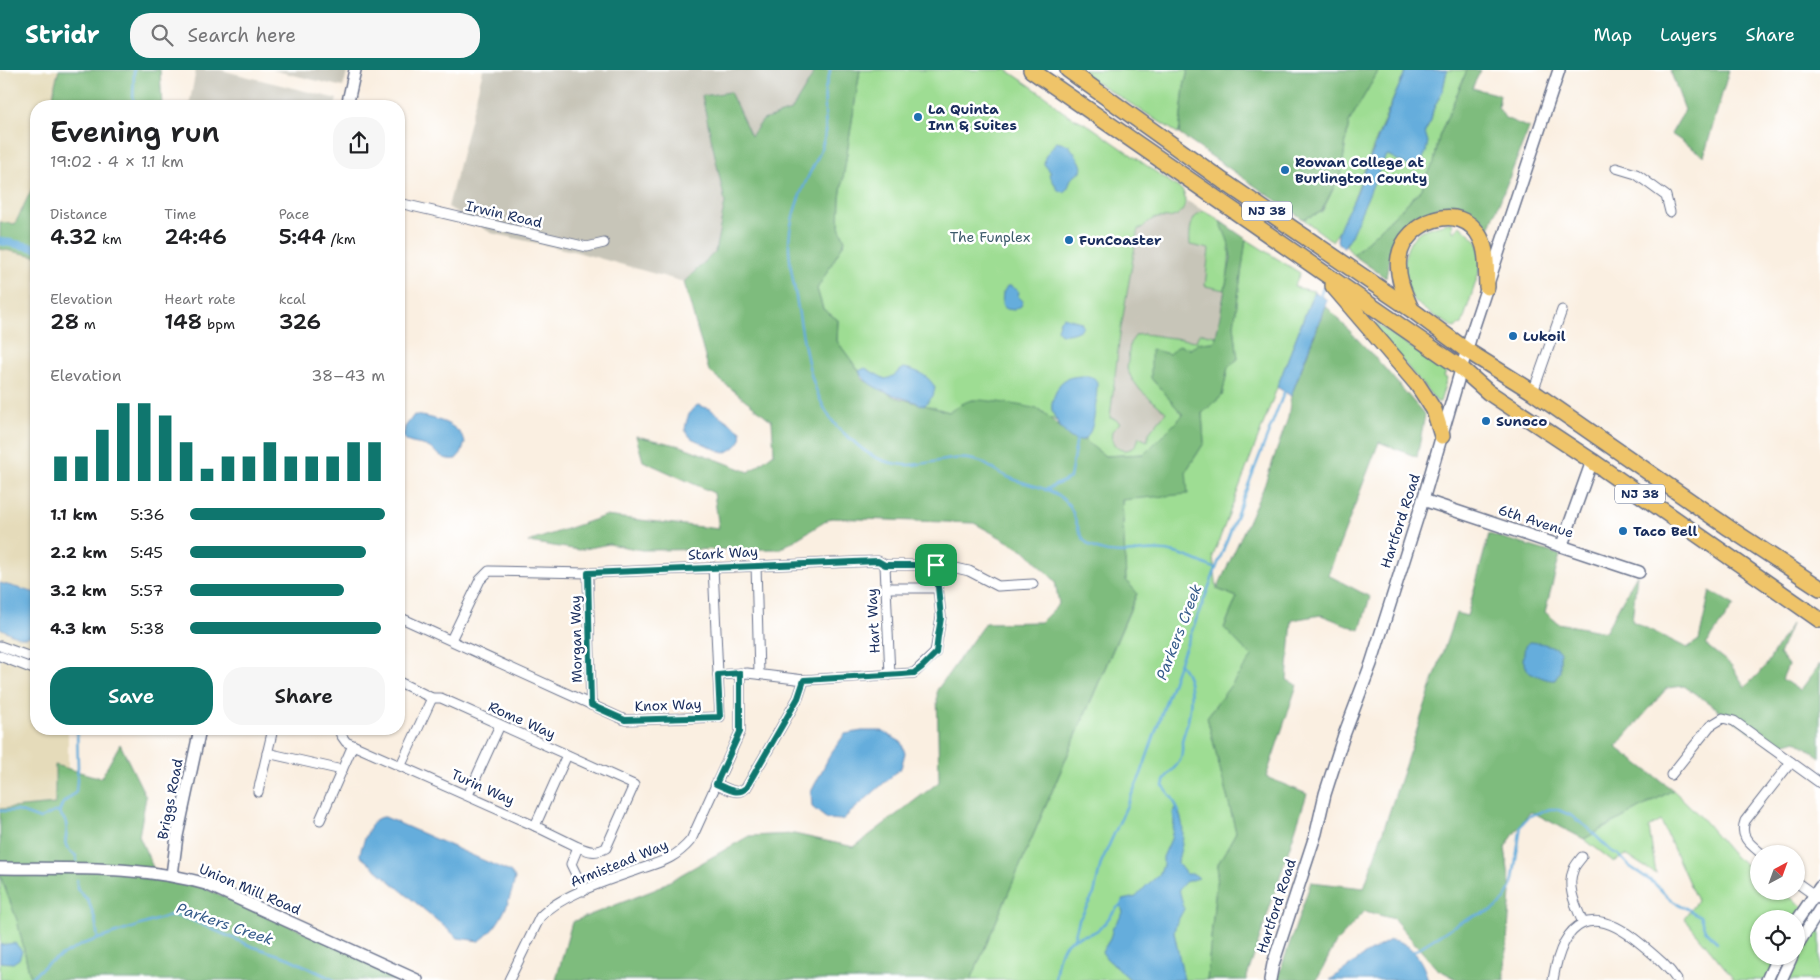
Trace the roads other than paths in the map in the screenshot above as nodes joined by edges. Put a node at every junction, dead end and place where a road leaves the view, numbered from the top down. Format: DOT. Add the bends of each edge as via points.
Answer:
graph roads {
  1 [pos="355,70"];
  2 [pos="1031,70"];
  3 [pos="1068,70"];
  4 [pos="1559,70"];
  5 [pos="349,100"];
  6 [pos="1616,168"];
  7 [pos="405,204"];
  8 [pos="1670,212"];
  9 [pos="604,243"];
  10 [pos="1318,268"];
  11 [pos="1486,287"];
  12 [pos="1412,310"];
  13 [pos="1562,310"];
  14 [pos="1466,350"];
  15 [pos="1461,368"];
  16 [pos="1533,392"];
  17 [pos="1442,436"];
  18 [pos="1592,460"];
  19 [pos="1423,500"];
  20 [pos="1562,546"];
  21 [pos="885,565"];
  22 [pos="936,565"];
  23 [pos="756,566"];
  24 [pos="713,567"];
  25 [pos="1639,572"];
  26 [pos="588,573"];
  27 [pos="1033,584"];
  28 [pos="886,588"];
  29 [pos="938,588"];
  30 [pos="1820,588"];
  31 [pos="405,620"];
  32 [pos="1820,620"];
  33 [pos="451,640"];
  34 [pos="0,646"];
  35 [pos="0,656"];
  36 [pos="30,657"];
  37 [pos="30,668"];
  38 [pos="740,673"];
  39 [pos="759,674"];
  40 [pos="718,675"];
  41 [pos="890,675"];
  42 [pos="804,680"];
  43 [pos="405,685"];
  44 [pos="432,698"];
  45 [pos="591,705"];
  46 [pos="500,725"];
  47 [pos="199,735"];
  48 [pos="272,735"];
  49 [pos="341,735"];
  50 [pos="353,745"];
  51 [pos="267,753"];
  52 [pos="567,755"];
  53 [pos="1791,762"];
  54 [pos="401,765"];
  55 [pos="342,770"];
  56 [pos="1671,775"];
  57 [pos="1820,783"];
  58 [pos="716,784"];
  59 [pos="634,785"];
  60 [pos="258,792"];
  61 [pos="468,795"];
  62 [pos="320,820"];
  63 [pos="535,826"];
  64 [pos="1752,845"];
  65 [pos="578,847"];
  66 [pos="1582,857"];
  67 [pos="0,868"];
  68 [pos="172,875"];
  69 [pos="1805,887"];
  70 [pos="584,891"];
  71 [pos="1818,894"];
  72 [pos="1820,909"];
  73 [pos="1805,911"];
  74 [pos="1583,923"];
  75 [pos="1805,933"];
  76 [pos="1774,965"];
  77 [pos="1788,965"];
  78 [pos="417,980"];
  79 [pos="509,980"];
  80 [pos="1270,980"];
  81 [pos="1553,980"];
  82 [pos="1677,980"];
  83 [pos="1767,980"];
  84 [pos="1780,980"];
  1 -- 5 [label="street"];
  2 -- 10 [label="highway, NJ 38"];
  3 -- 12 [label="highway, NJ 38" via="1222,181"];
  4 -- 11 [label="street, Hartford Road"];
  6 -- 8 [label="street" via="1636,174 1666,196"];
  7 -- 9 [label="street, Irwin Road" via="587,247"];
  10 -- 15 [label="highway, NJ 38"];
  10 -- 17 [label="highway" via="1417,384 1434,410"];
  11 -- 12 [label="highway" via="1485,256 1481,238 1475,230 1454,218 1429,221 1409,235 1399,256 1400,280"];
  11 -- 14 [label="street, Hartford Road"];
  12 -- 14 [label="highway, NJ 38"];
  13 -- 16 [label="street"];
  14 -- 15 [label="street, Hartford Road"];
  14 -- 16 [label="highway, NJ 38"];
  15 -- 17 [label="street, Hartford Road"];
  15 -- 18 [label="highway, NJ 38" via="1488,392"];
  16 -- 30 [label="highway, NJ 38"];
  17 -- 19 [label="street, Hartford Road"];
  18 -- 20 [label="street"];
  18 -- 32 [label="highway, NJ 38"];
  19 -- 20 [label="street, 6th Avenue"];
  19 -- 80 [label="street, Hartford Road" via="1371,664 1325,794"];
  20 -- 25 [label="street, 6th Avenue"];
  21 -- 22 [label="street, Stark Way"];
  21 -- 23 [label="street, Stark Way" via="878,561"];
  21 -- 28 [label="street, Hart Way"];
  22 -- 27 [label="street, Stark Way" via="969,571 998,586"];
  22 -- 29 [label="street"];
  23 -- 24 [label="street, Stark Way"];
  23 -- 39 [label="street"];
  24 -- 26 [label="street, Stark Way"];
  24 -- 40 [label="street, Knox Way"];
  26 -- 33 [label="street, Stark Way" via="489,571 480,580"];
  26 -- 45 [label="street, Morgan Way"];
  28 -- 29 [label="street"];
  28 -- 41 [label="street, Hart Way"];
  29 -- 41 [label="street" via="941,618 936,653 914,673"];
  31 -- 33 [label="street, Knox Way"];
  33 -- 45 [label="street, Knox Way"];
  34 -- 36 [label="street"];
  35 -- 37 [label="street"];
  38 -- 39 [label="street"];
  38 -- 40 [label="street"];
  38 -- 58 [label="street, Armistead Way" via="740,732"];
  39 -- 42 [label="street"];
  40 -- 45 [label="street, Knox Way" via="720,717 625,720"];
  41 -- 42 [label="street"];
  42 -- 58 [label="street" via="798,698 746,788 737,792"];
  43 -- 44 [label="street, Rome Way"];
  44 -- 46 [label="street, Rome Way" via="441,698"];
  44 -- 54 [label="street"];
  46 -- 52 [label="street, Rome Way"];
  46 -- 61 [label="street"];
  47 -- 68 [label="street, Briggs Road"];
  48 -- 51 [label="street"];
  49 -- 50 [label="street, Turin Way"];
  50 -- 54 [label="street, Turin Way"];
  50 -- 55 [label="street"];
  51 -- 55 [label="street"];
  51 -- 60 [label="street"];
  52 -- 59 [label="street, Rome Way"];
  52 -- 63 [label="street"];
  53 -- 56 [label="street" via="1734,721 1723,718 1710,726"];
  53 -- 57 [label="street"];
  53 -- 64 [label="street" via="1745,821 1742,832"];
  54 -- 61 [label="street, Turin Way"];
  55 -- 62 [label="street"];
  58 -- 70 [label="street, Armistead Way" via="691,840 682,851 669,860"];
  59 -- 65 [label="street, Turin Way" via="606,848 590,852"];
  61 -- 63 [label="street, Turin Way"];
  63 -- 65 [label="street, Turin Way"];
  65 -- 70 [label="street" via="572,864"];
  66 -- 74 [label="street" via="1573,870 1571,884"];
  67 -- 68 [label="street, Union Mill Road" via="136,871"];
  68 -- 78 [label="street, Union Mill Road" via="206,884"];
  69 -- 71 [label="street"];
  70 -- 79 [label="street, Armistead Way" via="555,904 540,917"];
  71 -- 73 [label="street"];
  72 -- 75 [label="street"];
  74 -- 81 [label="street" via="1562,945"];
  74 -- 82 [label="street" via="1612,924 1663,963"];
  76 -- 83 [label="street"];
  77 -- 84 [label="street"];
}
